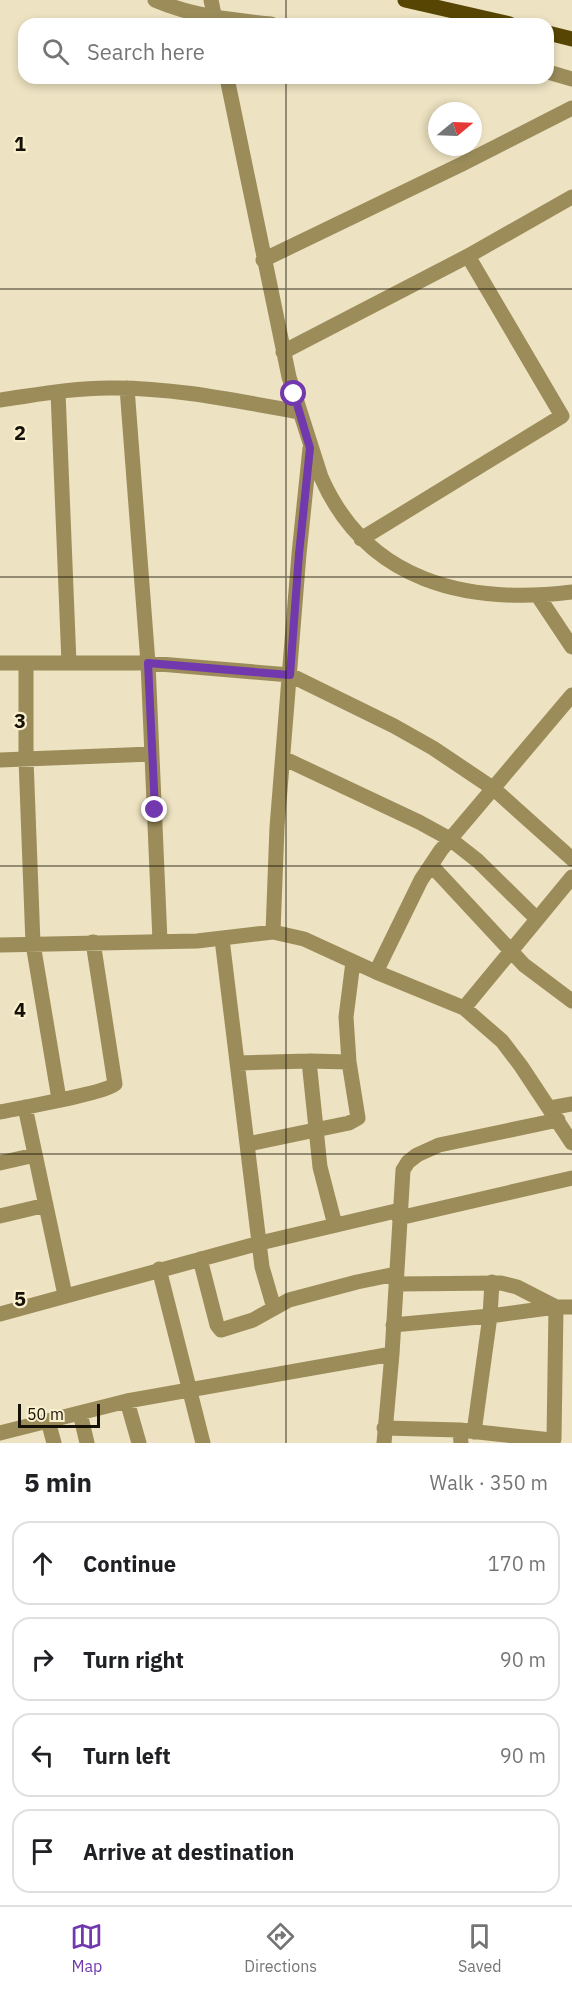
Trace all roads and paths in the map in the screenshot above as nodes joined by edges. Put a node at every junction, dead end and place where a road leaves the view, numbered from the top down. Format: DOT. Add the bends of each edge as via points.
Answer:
graph roads {
  1 [pos="155,0"];
  2 [pos="210,0"];
  3 [pos="405,0"];
  4 [pos="206,18"];
  5 [pos="214,18"];
  6 [pos="484,18"];
  7 [pos="554,34"];
  8 [pos="572,39"];
  9 [pos="554,74"];
  10 [pos="572,79"];
  11 [pos="228,84"];
  12 [pos="572,108"];
  13 [pos="572,197"];
  14 [pos="468,256"];
  15 [pos="263,260"];
  16 [pos="283,352"];
  17 [pos="128,388"];
  18 [pos="58,392"];
  19 [pos="0,400"];
  20 [pos="299,411"];
  21 [pos="567,413"];
  22 [pos="310,448"];
  23 [pos="361,539"];
  24 [pos="572,592"];
  25 [pos="538,596"];
  26 [pos="572,647"];
  27 [pos="0,663"];
  28 [pos="26,663"];
  29 [pos="69,663"];
  30 [pos="148,663"];
  31 [pos="290,675"];
  32 [pos="572,695"];
  33 [pos="152,754"];
  34 [pos="283,758"];
  35 [pos="26,759"];
  36 [pos="0,760"];
  37 [pos="494,789"];
  38 [pos="450,839"];
  39 [pos="572,859"];
  40 [pos="431,865"];
  41 [pos="572,878"];
  42 [pos="537,919"];
  43 [pos="273,933"];
  44 [pos="222,939"];
  45 [pos="160,941"];
  46 [pos="93,942"];
  47 [pos="33,944"];
  48 [pos="0,945"];
  49 [pos="511,951"];
  50 [pos="353,962"];
  51 [pos="376,972"];
  52 [pos="571,998"];
  53 [pos="464,1008"];
  54 [pos="309,1061"];
  55 [pos="349,1062"];
  56 [pos="237,1064"];
  57 [pos="59,1099"];
  58 [pos="572,1104"];
  59 [pos="25,1107"];
  60 [pos="0,1112"];
  61 [pos="554,1114"];
  62 [pos="317,1130"];
  63 [pos="572,1143"];
  64 [pos="248,1144"];
  65 [pos="35,1155"];
  66 [pos="0,1163"];
  67 [pos="572,1178"];
  68 [pos="46,1205"];
  69 [pos="399,1214"];
  70 [pos="0,1216"];
  71 [pos="336,1225"];
  72 [pos="260,1243"];
  73 [pos="200,1259"];
  74 [pos="159,1269"];
  75 [pos="396,1279"];
  76 [pos="492,1282"];
  77 [pos="65,1295"];
  78 [pos="564,1307"];
  79 [pos="274,1308"];
  80 [pos="0,1314"];
  81 [pos="490,1316"];
  82 [pos="393,1325"];
  83 [pos="392,1354"];
  84 [pos="189,1389"];
  85 [pos="127,1401"];
  86 [pos="80,1413"];
  87 [pos="48,1421"];
  88 [pos="0,1433"];
  89 [pos="384,1435"];
  90 [pos="465,1435"];
  91 [pos="54,1443"];
  92 [pos="87,1443"];
  93 [pos="139,1443"];
  94 [pos="203,1443"];
  1 -- 4 [label="street"];
  2 -- 5 [label="street"];
  3 -- 6 [label="main road"];
  7 -- 8 [label="main road"];
  9 -- 10 [label="street"];
  11 -- 15 [label="street"];
  12 -- 15 [label="street"];
  13 -- 14 [label="street"];
  14 -- 16 [label="street"];
  14 -- 21 [label="street"];
  15 -- 16 [label="street"];
  16 -- 20 [label="street"];
  17 -- 18 [label="street"];
  17 -- 20 [label="street"];
  17 -- 30 [label="street"];
  18 -- 19 [label="street"];
  18 -- 29 [label="street"];
  20 -- 22 [label="street"];
  21 -- 23 [label="street"];
  22 -- 23 [label="street" via="328,493"];
  22 -- 31 [label="street"];
  23 -- 25 [label="street" via="397,567 441,584 482,594"];
  24 -- 25 [label="street"];
  25 -- 26 [label="street"];
  27 -- 28 [label="street"];
  28 -- 29 [label="street"];
  28 -- 35 [label="street"];
  29 -- 30 [label="street"];
  30 -- 31 [label="street"];
  30 -- 33 [label="street"];
  31 -- 34 [label="street"];
  31 -- 37 [label="street" via="394,726"];
  32 -- 37 [label="street"];
  33 -- 35 [label="street"];
  33 -- 45 [label="street"];
  34 -- 38 [label="street"];
  34 -- 43 [label="street"];
  35 -- 36 [label="street"];
  35 -- 47 [label="street"];
  37 -- 38 [label="street"];
  37 -- 39 [label="street"];
  38 -- 40 [label="street"];
  38 -- 42 [label="street"];
  40 -- 49 [label="street"];
  40 -- 51 [label="street"];
  41 -- 42 [label="street"];
  42 -- 49 [label="street"];
  43 -- 44 [label="street"];
  43 -- 50 [label="street" via="304,939"];
  44 -- 45 [label="street"];
  44 -- 56 [label="street"];
  45 -- 46 [label="street"];
  46 -- 47 [label="street"];
  46 -- 57 [label="street" via="115,1084 108,1089"];
  47 -- 48 [label="street"];
  47 -- 57 [label="street"];
  49 -- 52 [label="street" via="524,965"];
  49 -- 53 [label="street"];
  50 -- 51 [label="street"];
  50 -- 55 [label="street" via="346,1017"];
  51 -- 53 [label="street"];
  53 -- 61 [label="street" via="502,1041"];
  54 -- 55 [label="street"];
  54 -- 56 [label="street"];
  54 -- 62 [label="street"];
  55 -- 62 [label="street" via="358,1118"];
  56 -- 64 [label="street"];
  57 -- 59 [label="street"];
  58 -- 61 [label="street"];
  59 -- 60 [label="street"];
  59 -- 65 [label="street"];
  61 -- 63 [label="street"];
  61 -- 69 [label="street" via="426,1150 403,1170"];
  62 -- 64 [label="street"];
  62 -- 71 [label="street" via="322,1179"];
  64 -- 72 [label="street"];
  65 -- 66 [label="street"];
  65 -- 68 [label="street"];
  67 -- 69 [label="street"];
  68 -- 70 [label="street"];
  68 -- 77 [label="street"];
  69 -- 71 [label="street"];
  69 -- 75 [label="street"];
  71 -- 72 [label="street"];
  72 -- 73 [label="street"];
  72 -- 79 [label="street" via="262,1267"];
  73 -- 74 [label="street"];
  73 -- 79 [label="street" via="220,1329 253,1320"];
  74 -- 77 [label="street"];
  74 -- 84 [label="street"];
  75 -- 76 [label="street"];
  75 -- 79 [label="street" via="320,1291"];
  75 -- 82 [label="street"];
  76 -- 78 [label="street" via="517,1287"];
  76 -- 81 [label="street"];
  77 -- 80 [label="street"];
  78 -- 81 [label="street"];
  78 -- 90 [label="street" via="555,1437 551,1440"];
  81 -- 82 [label="street"];
  81 -- 90 [label="street"];
  82 -- 83 [label="street"];
  83 -- 84 [label="street"];
  83 -- 89 [label="street"];
  84 -- 85 [label="street"];
  84 -- 94 [label="street"];
  85 -- 86 [label="street"];
  85 -- 93 [label="street"];
  86 -- 87 [label="street"];
  86 -- 92 [label="street"];
  87 -- 88 [label="street"];
  87 -- 91 [label="street"];
  89 -- 90 [label="street"];
}
